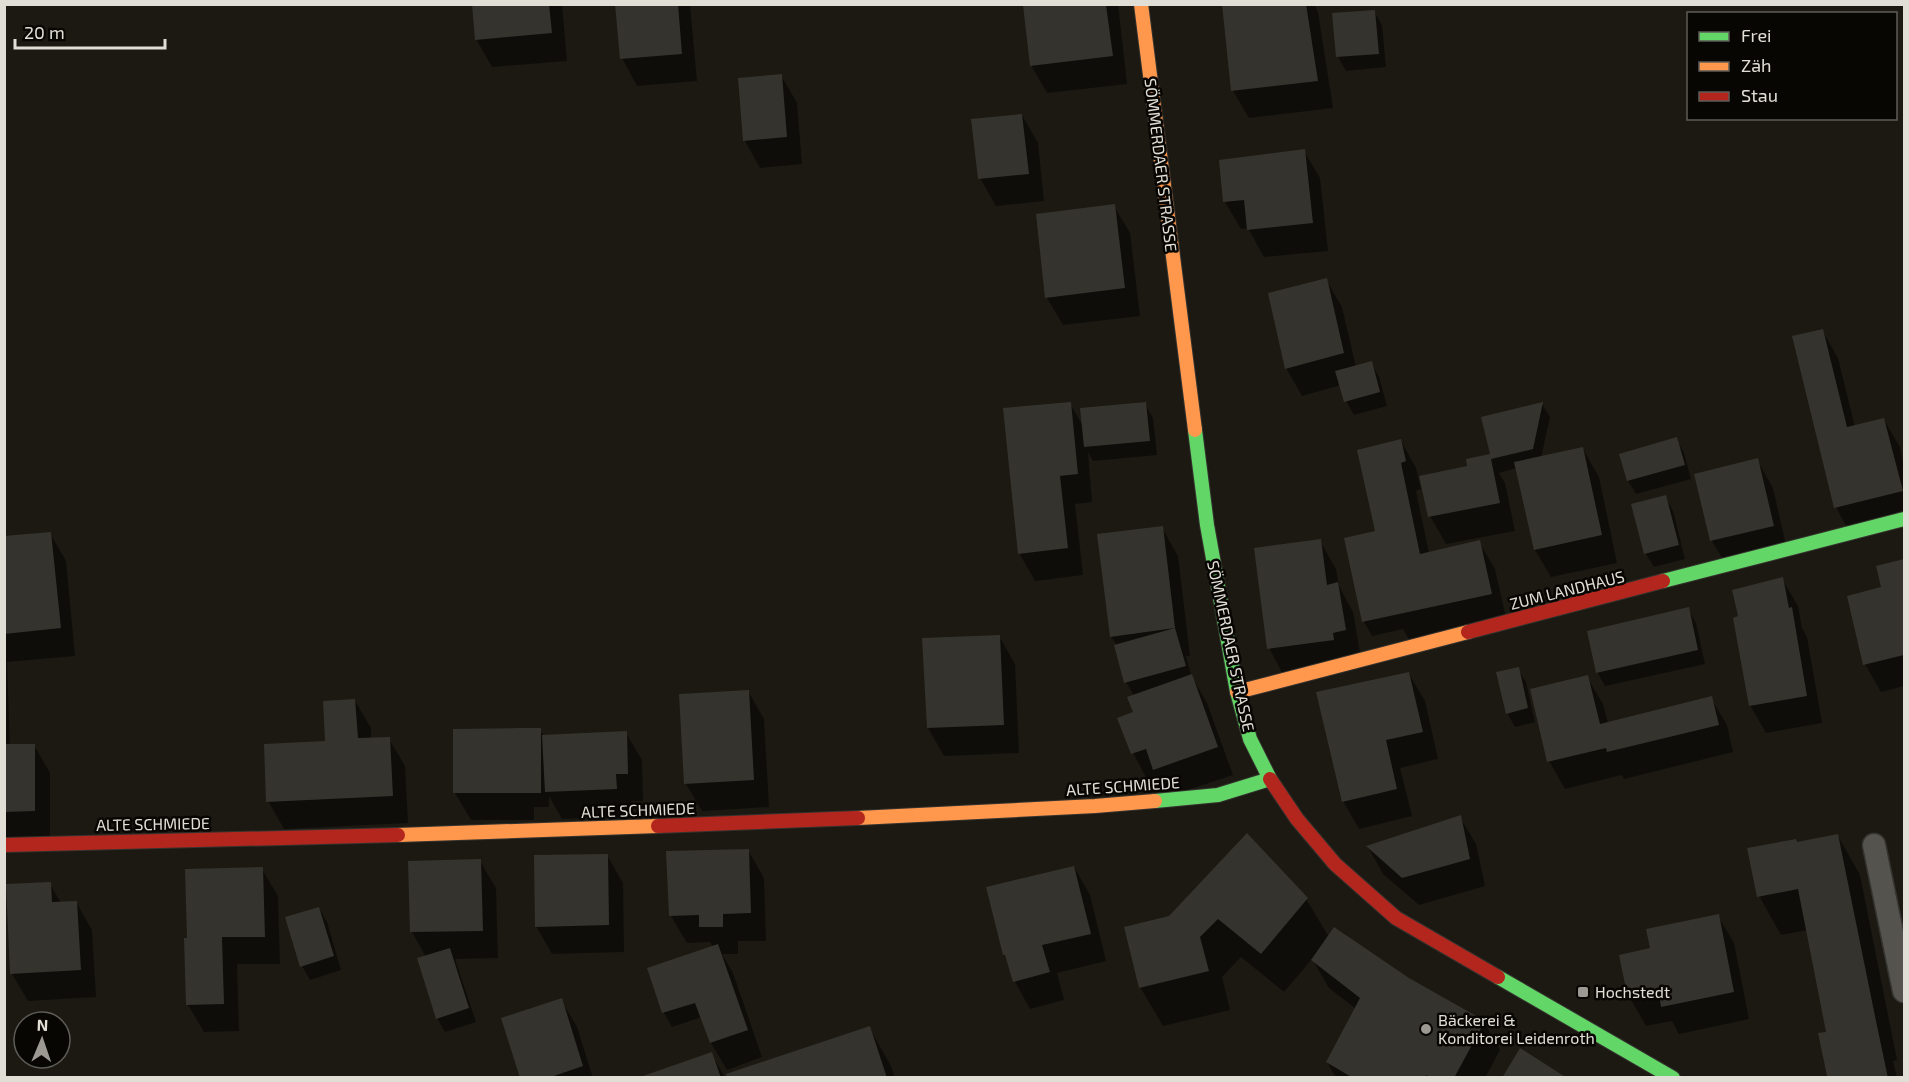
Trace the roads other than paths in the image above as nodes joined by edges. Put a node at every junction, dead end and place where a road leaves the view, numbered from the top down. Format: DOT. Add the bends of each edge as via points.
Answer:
graph roads {
  1 [pos="1141,4"];
  2 [pos="1905,519"];
  3 [pos="1237,692"];
  4 [pos="1270,779"];
  5 [pos="4,845"];
  6 [pos="1874,845"];
  7 [pos="1905,991"];
  8 [pos="1673,1077"];
  1 -- 3 [label="street, SÖMMERDAER STRASSE" via="1207,525"];
  2 -- 3 [label="street, ZUM LANDHAUS"];
  3 -- 4 [label="street, SÖMMERDAER STRASSE" via="1250,739"];
  4 -- 5 [label="street, ALTE SCHMIEDE" via="1218,795 1060,808 478,833"];
  4 -- 8 [label="street, SÖMMERDAER STRASSE" via="1335,864 1396,918"];
  6 -- 7 [label="lane"];
}
